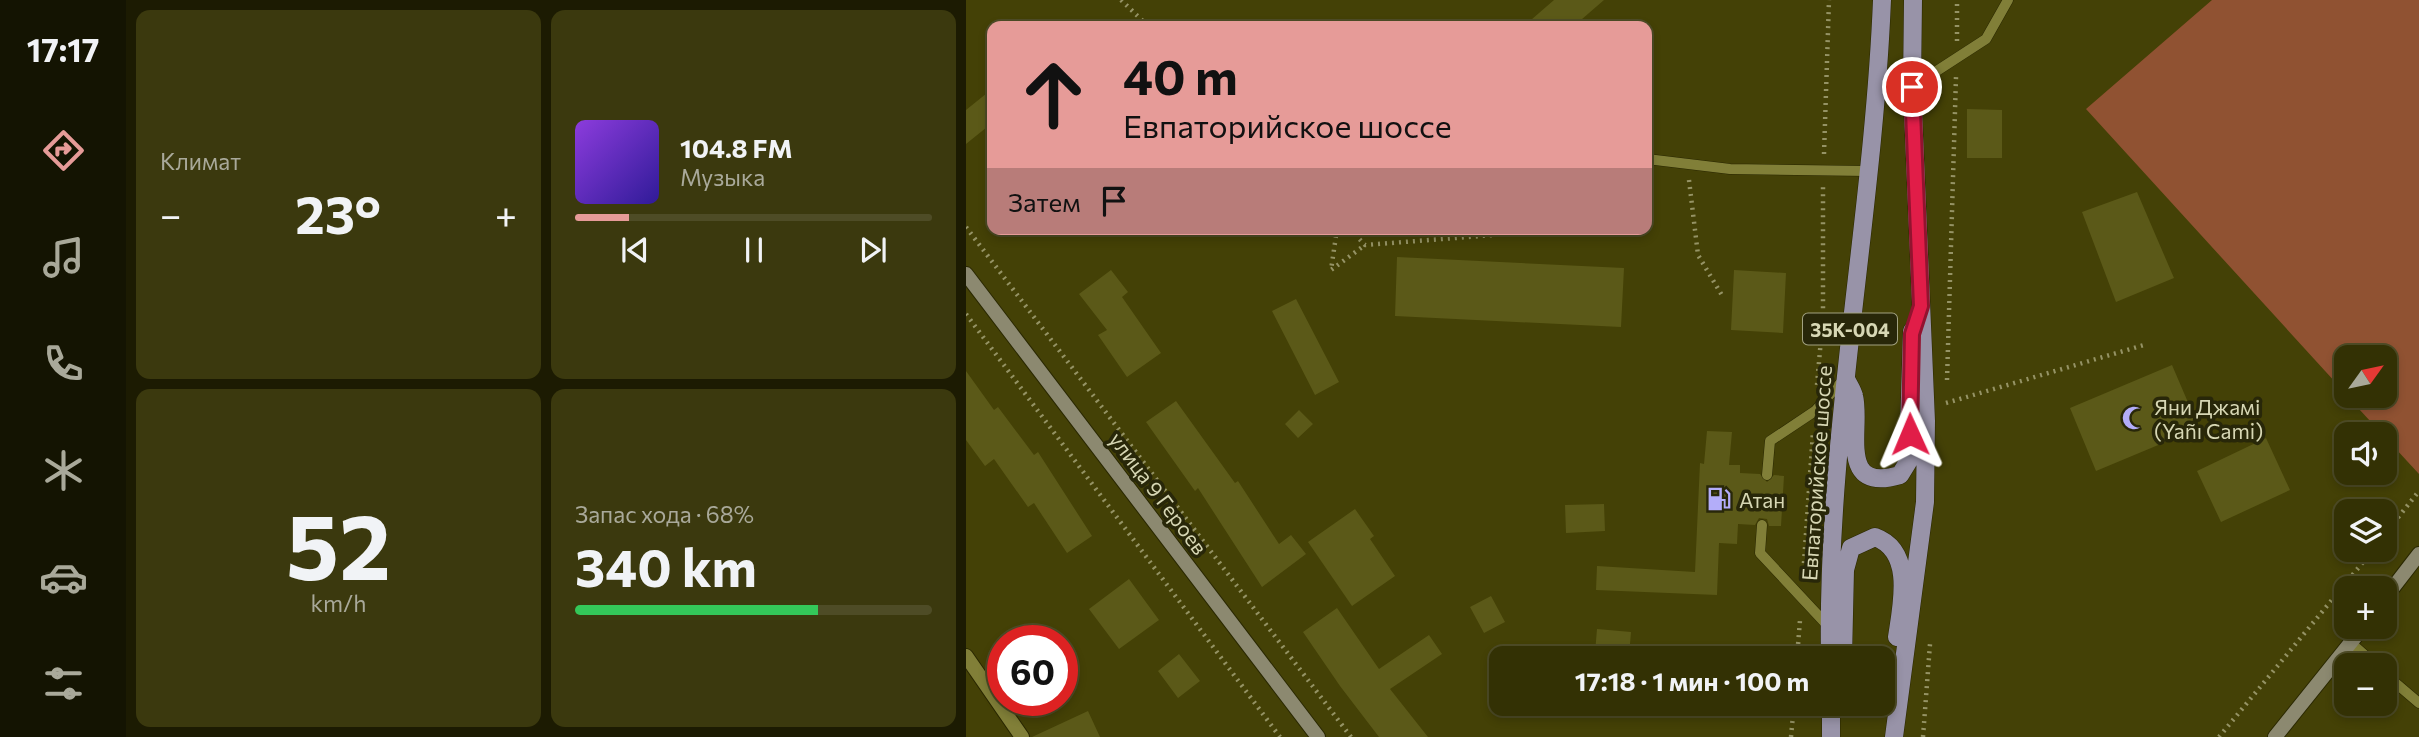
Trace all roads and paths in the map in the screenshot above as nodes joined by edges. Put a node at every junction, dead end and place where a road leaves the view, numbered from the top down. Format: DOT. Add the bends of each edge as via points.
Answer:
graph roads {
  1 [pos="1121,0"];
  2 [pos="1829,0"];
  3 [pos="1882,0"];
  4 [pos="1913,0"];
  5 [pos="2008,0"];
  6 [pos="1143,21"];
  7 [pos="1912,87"];
  8 [pos="1652,160"];
  9 [pos="1867,171"];
  10 [pos="1824,172"];
  11 [pos="1688,179"];
  12 [pos="966,227"];
  13 [pos="1336,235"];
  14 [pos="1356,235"];
  15 [pos="1493,235"];
  16 [pos="1365,244"];
  17 [pos="966,274"];
  18 [pos="1723,297"];
  19 [pos="1921,306"];
  20 [pos="966,314"];
  21 [pos="2144,345"];
  22 [pos="1845,378"];
  23 [pos="1946,403"];
  24 [pos="1815,411"];
  25 [pos="1767,475"];
  26 [pos="2419,491"];
  27 [pos="2397,519"];
  28 [pos="1762,525"];
  29 [pos="2419,554"];
  30 [pos="2362,562"];
  31 [pos="2397,582"];
  32 [pos="1801,598"];
  33 [pos="1830,628"];
  34 [pos="2354,639"];
  35 [pos="2351,643"];
  36 [pos="1798,646"];
  37 [pos="1830,646"];
  38 [pos="1843,646"];
  39 [pos="1895,653"];
  40 [pos="2362,653"];
  41 [pos="966,656"];
  42 [pos="2397,685"];
  43 [pos="2419,704"];
  44 [pos="1793,716"];
  45 [pos="1832,716"];
  46 [pos="1895,732"];
  47 [pos="1022,737"];
  48 [pos="1280,737"];
  49 [pos="1318,737"];
  50 [pos="1351,737"];
  51 [pos="1791,737"];
  52 [pos="1831,737"];
  53 [pos="2219,737"];
  54 [pos="2275,737"];
  1 -- 6 [label="path"];
  2 -- 10 [label="path"];
  3 -- 9 [label="main road, Евпаторийское шоссе / 35К-004"];
  4 -- 7 [label="main road, 35К-004"];
  5 -- 7 [label="lane" via="1986,39"];
  7 -- 19 [label="main road, 35К-004"];
  8 -- 10 [label="lane" via="1730,169"];
  9 -- 10 [label="lane"];
  9 -- 22 [label="main road, Евпаторийское шоссе / 35К-004"];
  10 -- 24 [label="path" via="1823,316"];
  11 -- 18 [label="path" via="1698,254"];
  12 -- 50 [label="path"];
  13 -- 16 [label="path" via="1331,270"];
  14 -- 16 [label="path"];
  15 -- 16 [label="path"];
  17 -- 49 [label="street, улица 9 Героев"];
  19 -- 22 [label="main road" via="1912,334 1908,462 1900,475 1872,476 1857,463 1854,394"];
  19 -- 46 [label="main road, 35К-004" via="1926,502"];
  20 -- 48 [label="path"];
  21 -- 23 [label="path"];
  22 -- 24 [label="lane"];
  22 -- 33 [label="main road, Евпаторийское шоссе / 35К-004" via="1836,465"];
  24 -- 25 [label="lane" via="1770,442"];
  24 -- 32 [label="path"];
  26 -- 27 [label="path"];
  28 -- 32 [label="lane" via="1760,553"];
  29 -- 31 [label="street"];
  30 -- 53 [label="path"];
  32 -- 33 [label="lane"];
  32 -- 36 [label="path"];
  33 -- 37 [label="main road, Евпаторийское шоссе / 35К-004"];
  34 -- 35 [label="street"];
  35 -- 40 [label="lane"];
  35 -- 54 [label="street"];
  38 -- 39 [label="main road" via="1844,570 1851,548 1875,537 1888,541 1900,561"];
  41 -- 47 [label="street"];
  42 -- 43 [label="lane"];
  44 -- 51 [label="path"];
  45 -- 52 [label="main road"];
}
